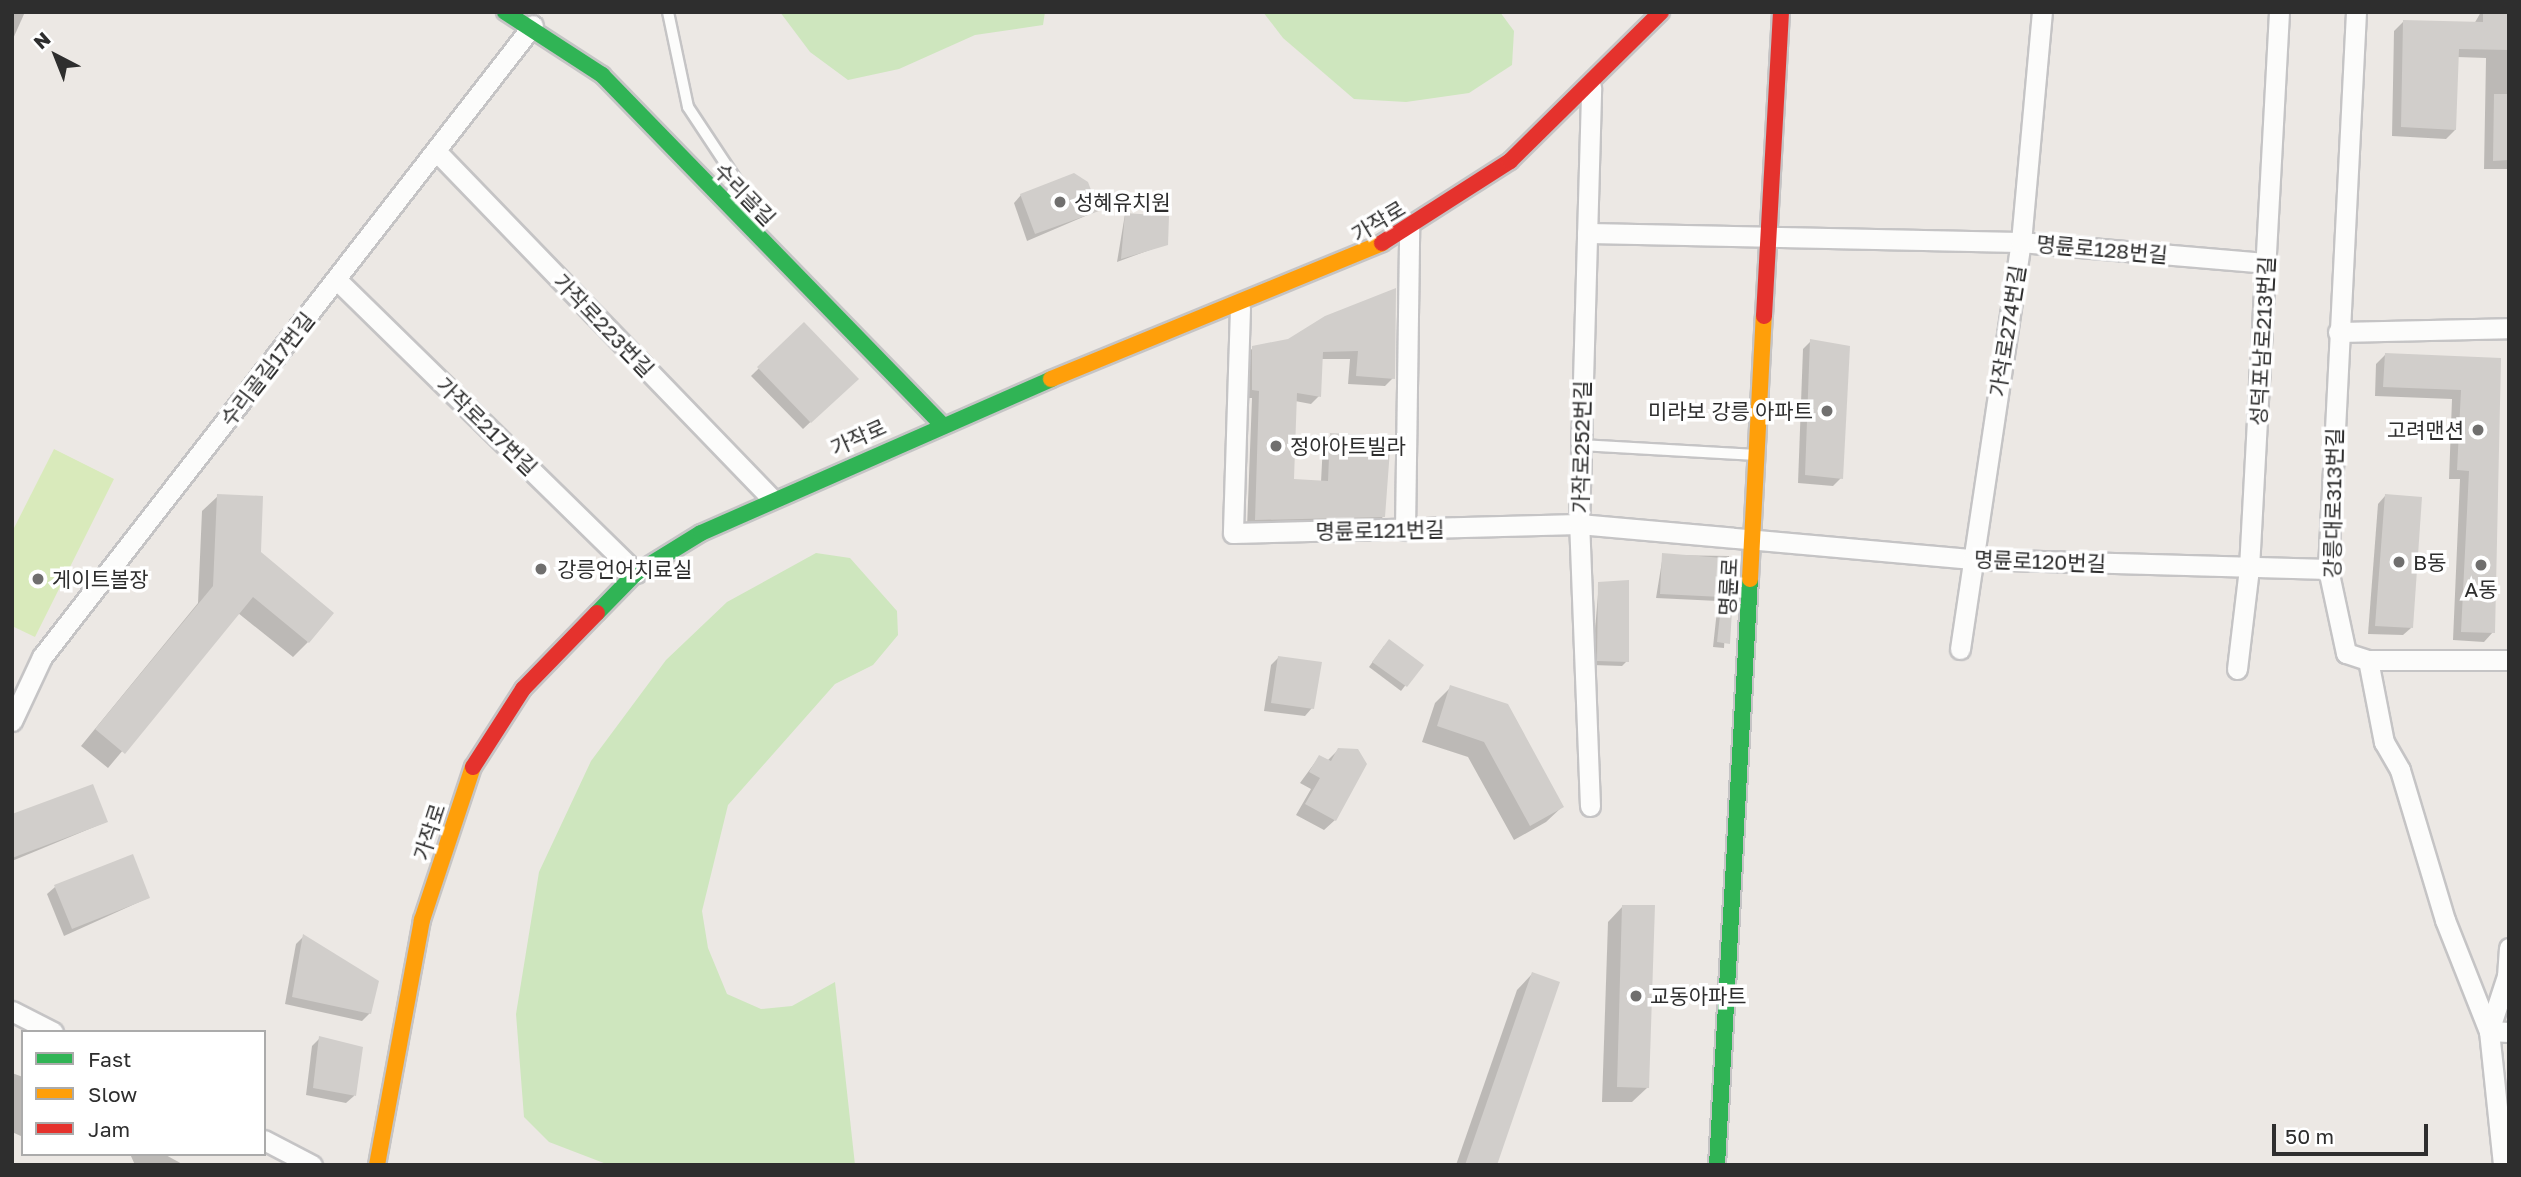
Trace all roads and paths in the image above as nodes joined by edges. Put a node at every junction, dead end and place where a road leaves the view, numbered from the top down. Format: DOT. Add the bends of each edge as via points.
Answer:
graph roads {
  1 [pos="505,12"];
  2 [pos="668,12"];
  3 [pos="1661,12"];
  4 [pos="1781,12"];
  5 [pos="2042,12"];
  6 [pos="2278,12"];
  7 [pos="2356,12"];
  8 [pos="533,24"];
  9 [pos="1591,87"];
  10 [pos="437,152"];
  11 [pos="727,205"];
  12 [pos="1409,227"];
  13 [pos="1587,233"];
  14 [pos="1769,233"];
  15 [pos="2021,242"];
  16 [pos="2267,263"];
  17 [pos="337,280"];
  18 [pos="1240,308"];
  19 [pos="2509,328"];
  20 [pos="2338,332"];
  21 [pos="941,423"];
  22 [pos="1581,445"];
  23 [pos="1756,455"];
  24 [pos="771,498"];
  25 [pos="1579,524"];
  26 [pos="1405,530"];
  27 [pos="1752,542"];
  28 [pos="1972,559"];
  29 [pos="2249,568"];
  30 [pos="2328,569"];
  31 [pos="636,573"];
  32 [pos="1961,649"];
  33 [pos="2368,660"];
  34 [pos="2509,660"];
  35 [pos="2237,669"];
  36 [pos="12,720"];
  37 [pos="1590,806"];
  38 [pos="2509,947"];
  39 [pos="12,1011"];
  40 [pos="49,1030"];
  41 [pos="2489,1031"];
  42 [pos="2509,1032"];
  43 [pos="266,1141"];
  44 [pos="312,1165"];
  45 [pos="377,1165"];
  46 [pos="1717,1165"];
  47 [pos="2503,1165"];
  1 -- 8 [label="street, 수리골길"];
  2 -- 11 [label="lane" via="688,107 737,181"];
  3 -- 9 [label="street, 가작로"];
  4 -- 14 [label="street, 명륜로"];
  5 -- 15 [label="street, 가작로274번길"];
  6 -- 16 [label="street, 성덕포남로213번길"];
  7 -- 20 [label="street, 강릉대로313번길"];
  8 -- 10 [label="street, 수리골길17번길"];
  8 -- 11 [label="street, 수리골길" via="602,75"];
  9 -- 12 [label="street, 가작로" via="1510,161"];
  9 -- 13 [label="street, 가작로252번길"];
  10 -- 17 [label="street, 수리골길17번길"];
  10 -- 24 [label="street, 가작로223번길"];
  11 -- 21 [label="street, 수리골길"];
  12 -- 18 [label="street, 가작로" via="1364,255"];
  12 -- 26 [label="street"];
  13 -- 14 [label="street, 명륜로128번길"];
  13 -- 22 [label="street, 가작로252번길"];
  14 -- 15 [label="street, 명륜로128번길"];
  14 -- 23 [label="street, 명륜로"];
  15 -- 16 [label="street, 명륜로128번길"];
  15 -- 28 [label="street, 가작로274번길"];
  16 -- 29 [label="street, 성덕포남로213번길"];
  17 -- 31 [label="street, 가작로217번길"];
  17 -- 36 [label="street, 수리골길17번길" via="42,657"];
  18 -- 21 [label="street, 가작로"];
  18 -- 26 [label="street, 명륜로121번길" via="1233,533"];
  19 -- 20 [label="street"];
  20 -- 30 [label="street, 강릉대로313번길"];
  21 -- 24 [label="street, 가작로"];
  22 -- 23 [label="lane"];
  22 -- 25 [label="street, 가작로252번길"];
  23 -- 27 [label="street, 명륜로"];
  24 -- 31 [label="street, 가작로"];
  25 -- 26 [label="street, 명륜로121번길"];
  25 -- 27 [label="street, 명륜로121번길"];
  25 -- 37 [label="street, 가작로252번길"];
  27 -- 28 [label="street, 명륜로120번길"];
  27 -- 46 [label="street, 명륜로"];
  28 -- 29 [label="street, 명륜로120번길"];
  28 -- 32 [label="street, 가작로274번길"];
  29 -- 30 [label="street, 명륜로120번길"];
  29 -- 35 [label="street, 성덕포남로213번길"];
  30 -- 33 [label="street, 강릉대로313번길" via="2346,653"];
  31 -- 45 [label="street, 가작로" via="523,689 471,771 422,920"];
  33 -- 34 [label="street"];
  33 -- 41 [label="street" via="2384,742 2400,770 2445,920"];
  38 -- 41 [label="street" via="2507,976"];
  39 -- 40 [label="street"];
  41 -- 42 [label="street"];
  41 -- 47 [label="street"];
  43 -- 44 [label="street"];
}
